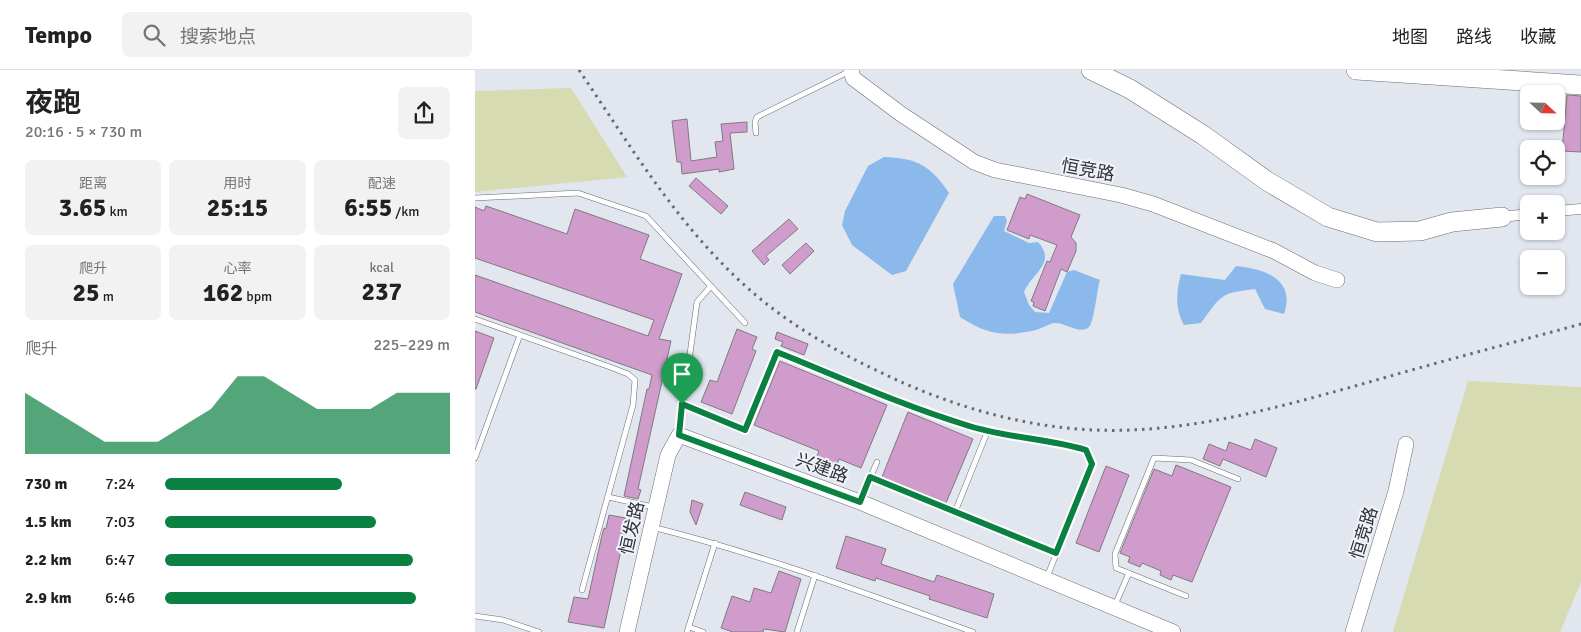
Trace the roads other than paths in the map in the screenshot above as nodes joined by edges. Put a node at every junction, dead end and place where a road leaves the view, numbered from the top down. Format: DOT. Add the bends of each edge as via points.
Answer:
graph roads {
  1 [pos="851,70"];
  2 [pos="1091,70"];
  3 [pos="1356,70"];
  4 [pos="1581,85"];
  5 [pos="756,134"];
  6 [pos="475,198"];
  7 [pos="1581,209"];
  8 [pos="1565,210"];
  9 [pos="1520,215"];
  10 [pos="1503,217"];
  11 [pos="1337,280"];
  12 [pos="711,286"];
  13 [pos="475,319"];
  14 [pos="745,323"];
  15 [pos="520,335"];
  16 [pos="682,404"];
  17 [pos="988,430"];
  18 [pos="679,435"];
  19 [pos="1406,444"];
  20 [pos="475,458"];
  21 [pos="877,462"];
  22 [pos="870,477"];
  23 [pos="1238,479"];
  24 [pos="608,497"];
  25 [pos="860,502"];
  26 [pos="656,508"];
  27 [pos="955,512"];
  28 [pos="651,527"];
  29 [pos="715,543"];
  30 [pos="1056,553"];
  31 [pos="1129,573"];
  32 [pos="815,575"];
  33 [pos="1045,579"];
  34 [pos="582,590"];
  35 [pos="1186,596"];
  36 [pos="1114,608"];
  37 [pos="475,616"];
  38 [pos="688,630"];
  39 [pos="537,632"];
  40 [pos="627,632"];
  41 [pos="703,632"];
  42 [pos="797,632"];
  43 [pos="973,632"];
  44 [pos="1173,632"];
  45 [pos="1353,632"];
  1 -- 5 [label="lane" via="757,117"];
  1 -- 11 [label="street, 恒竞路" via="853,78 901,114 974,162 995,170 1153,204 1274,250 1315,273"];
  2 -- 10 [label="highway" via="1130,89 1203,135 1267,182 1328,217 1377,232 1420,231 1452,222"];
  3 -- 4 [label="highway"];
  6 -- 12 [label="lane" via="578,193 645,216"];
  7 -- 8 [label="street"];
  9 -- 10 [label="street"];
  12 -- 14 [label="lane"];
  12 -- 16 [label="lane" via="697,302"];
  13 -- 15 [label="lane"];
  15 -- 20 [label="lane"];
  15 -- 24 [label="lane" via="628,374 635,380 633,405"];
  16 -- 17 [label="lane" via="745,430 777,352 892,399 967,426"];
  16 -- 18 [label="lane"];
  17 -- 27 [label="lane"];
  17 -- 30 [label="lane" via="1061,442 1086,450 1092,464"];
  18 -- 25 [label="street, 兴建路"];
  18 -- 26 [label="street, 恒发路" via="668,455"];
  19 -- 45 [label="street, 恒竞路" via="1396,491"];
  21 -- 22 [label="lane"];
  22 -- 25 [label="lane"];
  22 -- 27 [label="lane"];
  23 -- 31 [label="lane" via="1191,460 1154,458 1115,554 1116,568"];
  24 -- 26 [label="lane"];
  24 -- 34 [label="lane"];
  25 -- 33 [label="street, 兴建路"];
  26 -- 28 [label="street, 恒发路"];
  27 -- 30 [label="lane"];
  28 -- 29 [label="lane"];
  28 -- 40 [label="street, 恒发路"];
  29 -- 32 [label="lane"];
  29 -- 38 [label="lane"];
  30 -- 33 [label="lane"];
  31 -- 35 [label="lane"];
  31 -- 36 [label="lane"];
  32 -- 42 [label="lane"];
  32 -- 43 [label="lane"];
  33 -- 36 [label="street, 兴建路"];
  36 -- 44 [label="street, 兴建路"];
  37 -- 39 [label="lane" via="503,620"];
  38 -- 41 [label="lane"];
}
